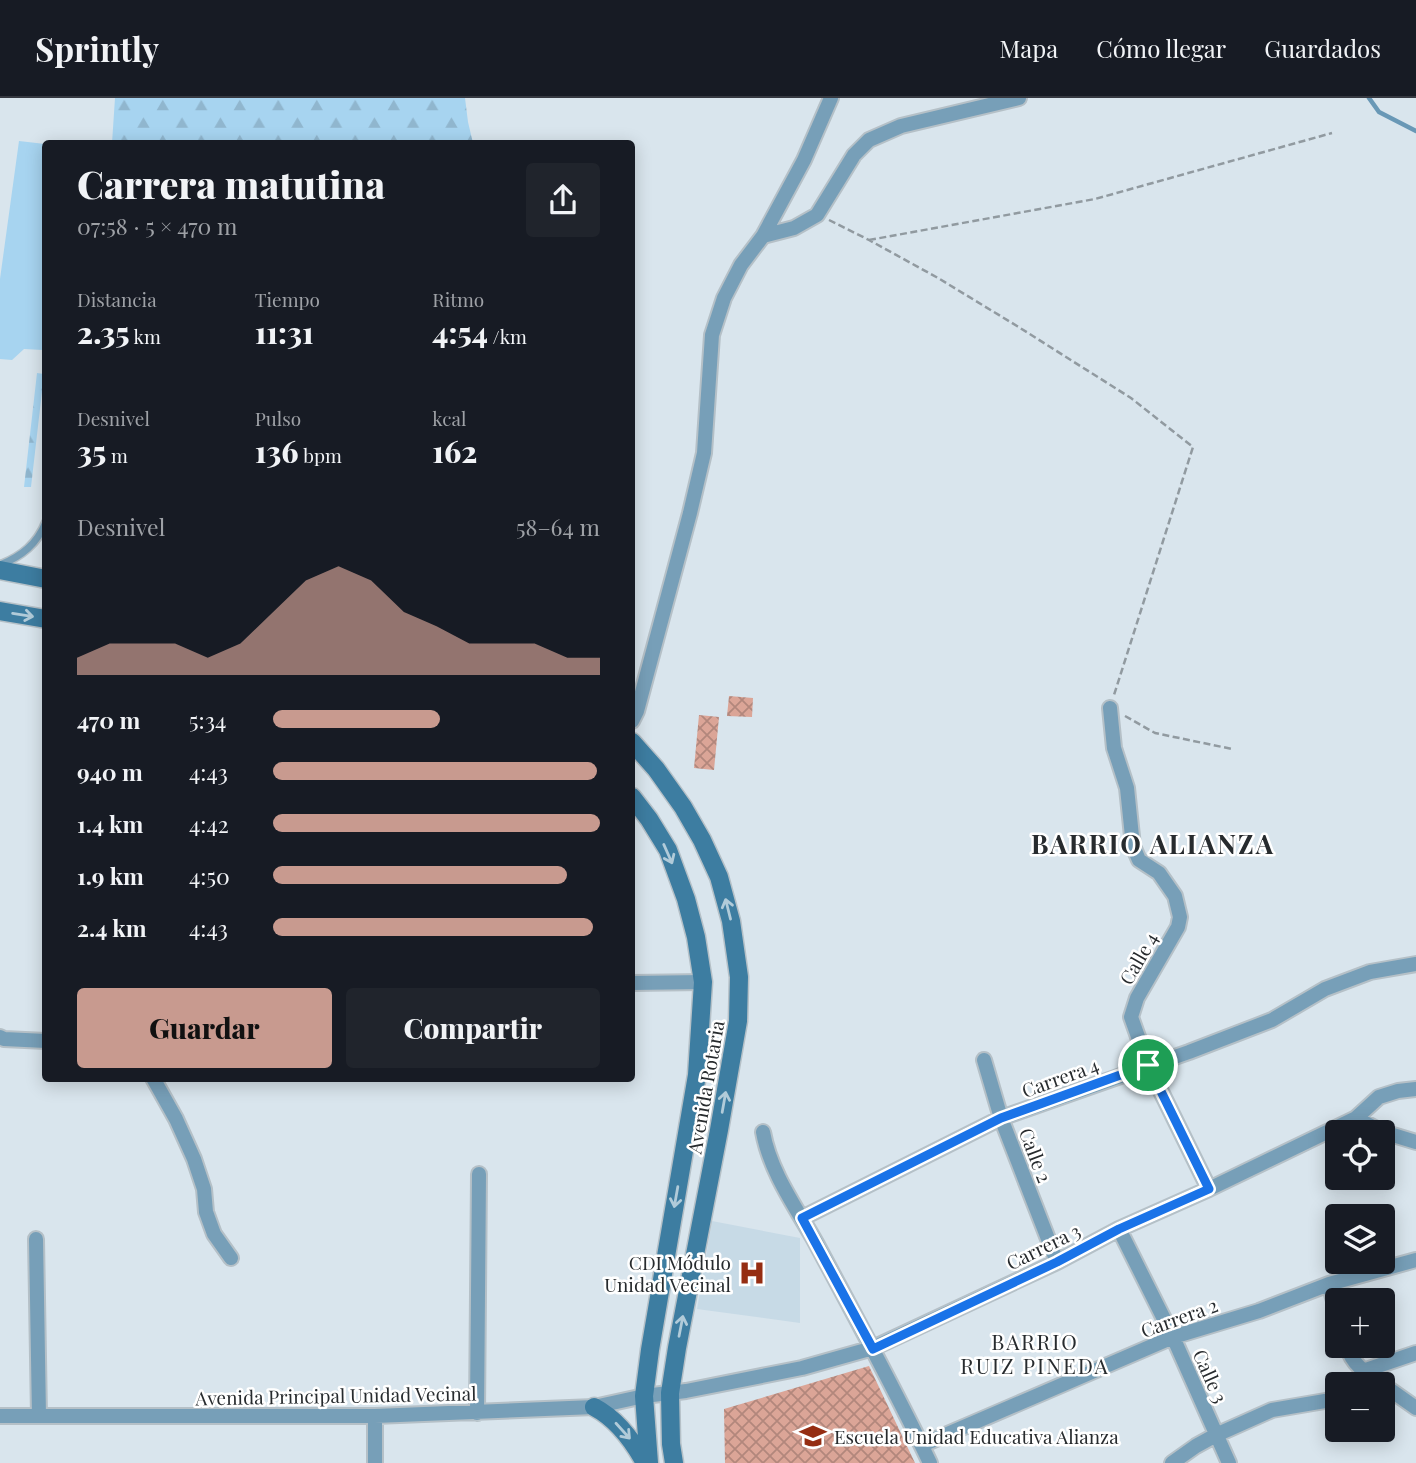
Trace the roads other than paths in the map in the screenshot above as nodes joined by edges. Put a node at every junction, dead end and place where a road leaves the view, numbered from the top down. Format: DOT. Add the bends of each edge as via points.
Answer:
graph roads {
  1 [pos="831,98"];
  2 [pos="1018,98"];
  3 [pos="762,236"];
  4 [pos="42,531"];
  5 [pos="0,568"];
  6 [pos="42,578"];
  7 [pos="0,611"];
  8 [pos="42,618"];
  9 [pos="1110,708"];
  10 [pos="635,715"];
  11 [pos="635,745"];
  12 [pos="635,801"];
  13 [pos="1416,964"];
  14 [pos="703,982"];
  15 [pos="635,983"];
  16 [pos="0,1037"];
  17 [pos="42,1041"];
  18 [pos="984,1060"];
  19 [pos="1148,1065"];
  20 [pos="155,1082"];
  21 [pos="1416,1088"];
  22 [pos="1001,1118"];
  23 [pos="1356,1118"];
  24 [pos="764,1137"];
  25 [pos="1416,1142"];
  26 [pos="479,1174"];
  27 [pos="1209,1189"];
  28 [pos="802,1218"];
  29 [pos="1119,1229"];
  30 [pos="36,1239"];
  31 [pos="231,1258"];
  32 [pos="1416,1260"];
  33 [pos="1057,1262"];
  34 [pos="1329,1284"];
  35 [pos="1330,1288"];
  36 [pos="1173,1337"];
  37 [pos="873,1349"];
  38 [pos="1416,1353"];
  39 [pos="1352,1358"];
  40 [pos="1363,1371"];
  41 [pos="670,1393"];
  42 [pos="1395,1393"];
  43 [pos="644,1396"];
  44 [pos="1325,1401"];
  45 [pos="594,1407"];
  46 [pos="1416,1408"];
  47 [pos="477,1413"];
  48 [pos="0,1416"];
  49 [pos="39,1416"];
  50 [pos="375,1416"];
  51 [pos="1216,1435"];
  52 [pos="922,1445"];
  53 [pos="375,1463"];
  54 [pos="647,1463"];
  55 [pos="674,1463"];
  56 [pos="930,1463"];
  57 [pos="1172,1463"];
  58 [pos="1229,1463"];
  1 -- 3 [label="street" via="804,160"];
  2 -- 3 [label="street" via="901,126 869,140 854,155 817,215 794,228"];
  3 -- 10 [label="street" via="724,298 712,335 704,453"];
  4 -- 5 [label="lane" via="32,546"];
  5 -- 6 [label="main road"];
  7 -- 8 [label="main road, one-way"];
  9 -- 19 [label="street, Calle 4" via="1114,748 1127,788 1133,846 1139,860 1159,873 1175,896 1180,917 1131,1017"];
  41 -- 11 [label="main road, Avenida Rotaria, one-way" via="738,1021 739,976 719,877 683,807"];
  12 -- 14 [label="main road, Avenida Rotaria, one-way" via="668,850 686,899"];
  13 -- 19 [label="street, Carrera 4" via="1370,972 1325,989 1272,1020"];
  14 -- 15 [label="street"];
  14 -- 43 [label="main road, Avenida Rotaria, one-way" via="697,1075"];
  16 -- 17 [label="street"];
  18 -- 22 [label="street, Calle 2"];
  19 -- 22 [label="street, Carrera 4"];
  19 -- 27 [label="street, Calle 4"];
  20 -- 31 [label="street" via="194,1159 214,1234"];
  21 -- 23 [label="street, Carrera 3" via="1379,1097"];
  22 -- 28 [label="street, Carrera 4"];
  22 -- 33 [label="street, Calle 2"];
  23 -- 25 [label="street"];
  23 -- 27 [label="street, Carrera 3"];
  24 -- 28 [label="street"];
  26 -- 47 [label="street"];
  27 -- 29 [label="street, Carrera 3"];
  28 -- 37 [label="street"];
  29 -- 33 [label="street, Carrera 3"];
  29 -- 36 [label="street, Calle 3"];
  30 -- 49 [label="street"];
  32 -- 34 [label="street, Carrera 2"];
  33 -- 37 [label="street, Carrera 3"];
  34 -- 35 [label="street"];
  34 -- 36 [label="street, Carrera 2"];
  36 -- 51 [label="street, Calle 3"];
  36 -- 52 [label="street, Carrera 2"];
  37 -- 41 [label="street, Carrera 3" via="744,1381"];
  37 -- 52 [label="street"];
  38 -- 40 [label="street"];
  39 -- 40 [label="street"];
  41 -- 43 [label="street, Avenida Principal Unidad Vecinal"];
  41 -- 55 [label="main road, Avenida Rotaria"];
  42 -- 46 [label="street"];
  43 -- 45 [label="street, Avenida Principal Unidad Vecinal"];
  43 -- 54 [label="main road, Avenida Rotaria"];
  44 -- 51 [label="street" via="1272,1410"];
  45 -- 47 [label="street, Avenida Principal Unidad Vecinal"];
  45 -- 54 [label="main road, one-way" via="622,1429"];
  47 -- 50 [label="street, Avenida Principal Unidad Vecinal"];
  48 -- 49 [label="street, Avenida Principal Unidad Vecinal"];
  49 -- 50 [label="street, Avenida Principal Unidad Vecinal"];
  50 -- 53 [label="street"];
  51 -- 57 [label="street"];
  51 -- 58 [label="street, Calle 3"];
  52 -- 56 [label="street"];
}
